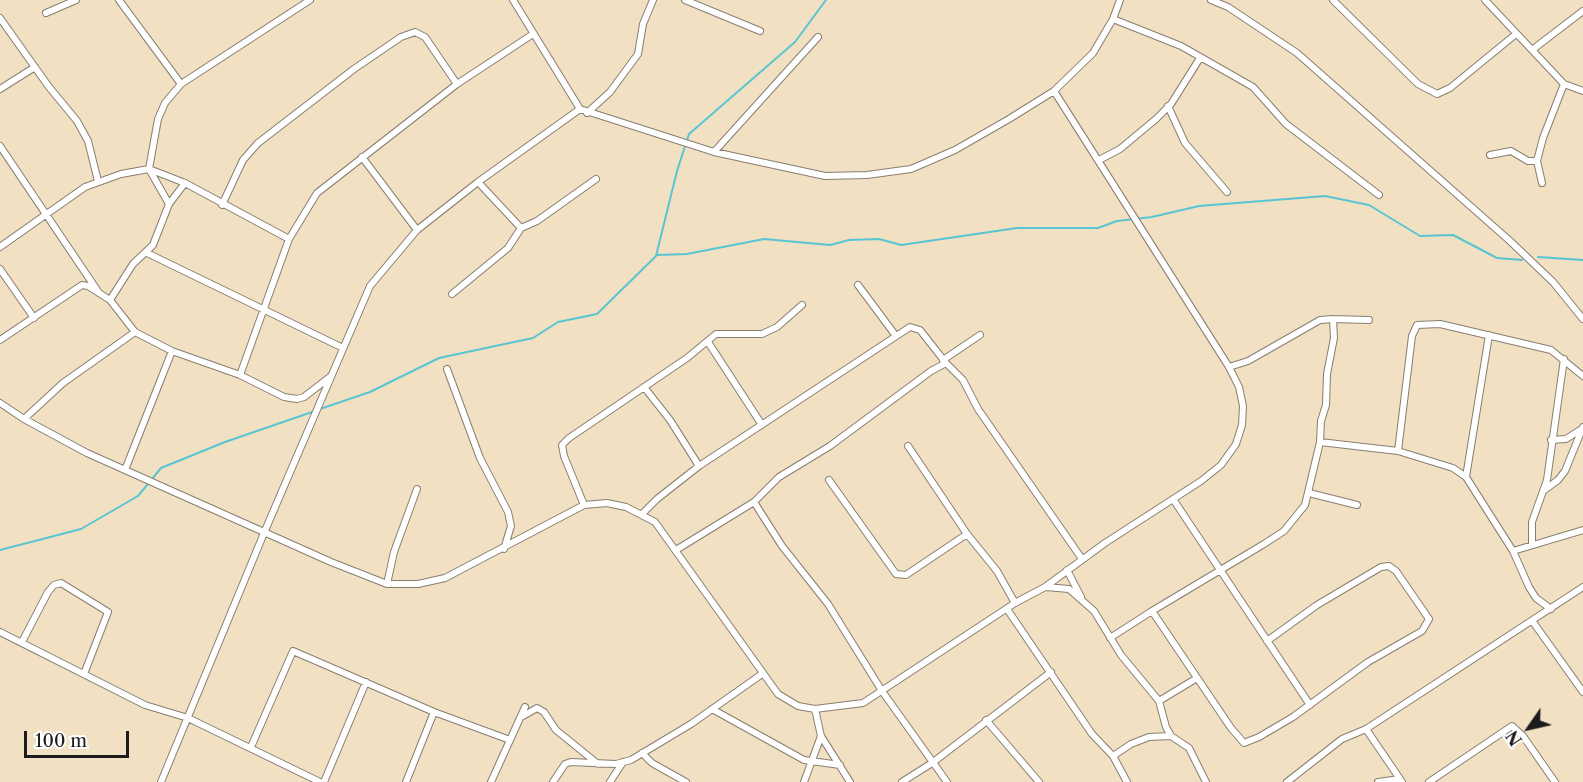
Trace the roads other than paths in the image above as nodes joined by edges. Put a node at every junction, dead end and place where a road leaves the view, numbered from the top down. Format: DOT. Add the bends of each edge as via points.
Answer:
graph roads {
  1 [pos="76,0"];
  2 [pos="119,0"];
  3 [pos="310,0"];
  4 [pos="513,0"];
  5 [pos="653,0"];
  6 [pos="685,0"];
  7 [pos="1120,0"];
  8 [pos="1211,0"];
  9 [pos="1232,0"];
  10 [pos="1333,0"];
  11 [pos="1485,0"];
  12 [pos="1228,7"];
  13 [pos="1583,11"];
  14 [pos="46,13"];
  15 [pos="0,18"];
  16 [pos="1113,19"];
  17 [pos="760,31"];
  18 [pos="533,34"];
  19 [pos="1516,34"];
  20 [pos="818,37"];
  21 [pos="1532,50"];
  22 [pos="1200,58"];
  23 [pos="35,67"];
  24 [pos="181,84"];
  25 [pos="457,84"];
  26 [pos="1564,84"];
  27 [pos="0,89"];
  28 [pos="1054,91"];
  29 [pos="1583,91"];
  30 [pos="1168,106"];
  31 [pos="580,109"];
  32 [pos="588,113"];
  33 [pos="0,146"];
  34 [pos="714,152"];
  35 [pos="1490,155"];
  36 [pos="362,157"];
  37 [pos="1099,160"];
  38 [pos="1538,161"];
  39 [pos="149,169"];
  40 [pos="596,179"];
  41 [pos="98,181"];
  42 [pos="478,182"];
  43 [pos="185,183"];
  44 [pos="1542,183"];
  45 [pos="1227,192"];
  46 [pos="1379,195"];
  47 [pos="169,204"];
  48 [pos="222,205"];
  49 [pos="47,214"];
  50 [pos="521,228"];
  51 [pos="417,230"];
  52 [pos="289,239"];
  53 [pos="0,247"];
  54 [pos="147,253"];
  55 [pos="0,269"];
  56 [pos="858,285"];
  57 [pos="452,294"];
  58 [pos="101,296"];
  59 [pos="110,300"];
  60 [pos="802,305"];
  61 [pos="264,311"];
  62 [pos="34,318"];
  63 [pos="1333,319"];
  64 [pos="1583,319"];
  65 [pos="1370,320"];
  66 [pos="135,332"];
  67 [pos="1488,334"];
  68 [pos="980,335"];
  69 [pos="896,336"];
  70 [pos="0,340"];
  71 [pos="708,342"];
  72 [pos="342,348"];
  73 [pos="172,351"];
  74 [pos="1564,359"];
  75 [pos="944,361"];
  76 [pos="1229,367"];
  77 [pos="447,369"];
  78 [pos="240,375"];
  79 [pos="1583,376"];
  80 [pos="330,377"];
  81 [pos="644,387"];
  82 [pos="0,403"];
  83 [pos="24,419"];
  84 [pos="762,424"];
  85 [pos="1583,427"];
  86 [pos="1551,440"];
  87 [pos="1320,442"];
  88 [pos="908,446"];
  89 [pos="1398,451"];
  90 [pos="699,466"];
  91 [pos="125,470"];
  92 [pos="1466,477"];
  93 [pos="829,480"];
  94 [pos="417,489"];
  95 [pos="1541,492"];
  96 [pos="1309,493"];
  97 [pos="1173,499"];
  98 [pos="754,502"];
  99 [pos="584,505"];
  100 [pos="1357,505"];
  101 [pos="643,513"];
  102 [pos="1583,530"];
  103 [pos="264,533"];
  104 [pos="967,534"];
  105 [pos="1532,545"];
  106 [pos="504,549"];
  107 [pos="676,550"];
  108 [pos="1513,551"];
  109 [pos="1082,559"];
  110 [pos="1221,569"];
  111 [pos="1067,570"];
  112 [pos="387,584"];
  113 [pos="1583,586"];
  114 [pos="1045,587"];
  115 [pos="1081,597"];
  116 [pos="1015,603"];
  117 [pos="1006,609"];
  118 [pos="1551,609"];
  119 [pos="1152,611"];
  120 [pos="1533,621"];
  121 [pos="0,632"];
  122 [pos="1110,638"];
  123 [pos="1267,641"];
  124 [pos="22,642"];
  125 [pos="1051,672"];
  126 [pos="84,674"];
  127 [pos="762,674"];
  128 [pos="1197,678"];
  129 [pos="366,682"];
  130 [pos="882,691"];
  131 [pos="1583,692"];
  132 [pos="1159,701"];
  133 [pos="1311,705"];
  134 [pos="525,707"];
  135 [pos="712,709"];
  136 [pos="815,709"];
  137 [pos="434,712"];
  138 [pos="522,716"];
  139 [pos="188,718"];
  140 [pos="986,720"];
  141 [pos="1366,729"];
  142 [pos="822,735"];
  143 [pos="1171,736"];
  144 [pos="510,740"];
  145 [pos="251,747"];
  146 [pos="642,753"];
  147 [pos="1113,756"];
  148 [pos="624,762"];
  149 [pos="813,763"];
  150 [pos="932,763"];
  151 [pos="598,765"];
  152 [pos="840,765"];
  153 [pos="1401,781"];
  154 [pos="161,782"];
  155 [pos="320,782"];
  156 [pos="324,782"];
  157 [pos="406,782"];
  158 [pos="491,782"];
  159 [pos="553,782"];
  160 [pos="610,782"];
  161 [pos="686,782"];
  162 [pos="804,782"];
  163 [pos="850,782"];
  164 [pos="902,782"];
  165 [pos="947,782"];
  166 [pos="1039,782"];
  167 [pos="1128,782"];
  168 [pos="1206,782"];
  169 [pos="1287,782"];
  170 [pos="1378,782"];
  171 [pos="1429,782"];
  172 [pos="1555,782"];
  1 -- 14 [label="street"];
  2 -- 24 [label="street"];
  3 -- 24 [label="street"];
  4 -- 18 [label="street"];
  5 -- 32 [label="street" via="638,54 610,92"];
  6 -- 17 [label="street"];
  7 -- 16 [label="street"];
  8 -- 12 [label="street"];
  9 -- 12 [label="street"];
  10 -- 19 [label="street" via="1418,84 1437,94 1450,88"];
  11 -- 19 [label="street"];
  12 -- 64 [label="street" via="1298,53 1407,147 1553,282"];
  13 -- 21 [label="street"];
  15 -- 23 [label="street"];
  16 -- 22 [label="street" via="1181,46"];
  16 -- 28 [label="street" via="1093,53"];
  18 -- 25 [label="street"];
  18 -- 31 [label="street"];
  19 -- 21 [label="street"];
  20 -- 34 [label="street"];
  21 -- 26 [label="street"];
  22 -- 30 [label="street"];
  22 -- 46 [label="street" via="1253,87 1286,124"];
  23 -- 27 [label="street"];
  23 -- 41 [label="street" via="83,131"];
  24 -- 39 [label="street" via="160,112"];
  25 -- 36 [label="street"];
  25 -- 48 [label="street" via="425,36 416,32 401,37 258,143 243,160"];
  26 -- 29 [label="street"];
  26 -- 38 [label="street"];
  28 -- 34 [label="street" via="955,150 911,169 825,176"];
  28 -- 37 [label="street"];
  30 -- 37 [label="street" via="1129,142"];
  30 -- 45 [label="street" via="1185,143"];
  31 -- 32 [label="street"];
  31 -- 42 [label="street"];
  32 -- 34 [label="street"];
  33 -- 49 [label="street"];
  35 -- 38 [label="street" via="1510,151 1528,161"];
  36 -- 51 [label="street"];
  36 -- 52 [label="street" via="317,193"];
  37 -- 76 [label="street"];
  38 -- 44 [label="street"];
  39 -- 41 [label="street"];
  39 -- 43 [label="street"];
  39 -- 47 [label="street"];
  40 -- 50 [label="street"];
  41 -- 49 [label="street"];
  42 -- 50 [label="street"];
  42 -- 51 [label="street"];
  43 -- 47 [label="street"];
  43 -- 48 [label="street"];
  47 -- 54 [label="street"];
  48 -- 52 [label="street"];
  49 -- 53 [label="street"];
  49 -- 58 [label="street"];
  50 -- 57 [label="street" via="508,248"];
  51 -- 72 [label="street" via="370,286"];
  52 -- 61 [label="street"];
  54 -- 59 [label="street" via="133,264"];
  54 -- 61 [label="street"];
  55 -- 62 [label="street"];
  56 -- 69 [label="street"];
  58 -- 59 [label="street"];
  58 -- 62 [label="street" via="88,286 75,287"];
  59 -- 66 [label="street"];
  60 -- 71 [label="street" via="777,327 762,334 725,332"];
  61 -- 72 [label="street"];
  61 -- 78 [label="street"];
  62 -- 70 [label="street"];
  63 -- 65 [label="street"];
  63 -- 76 [label="street" via="1320,320 1248,361"];
  63 -- 87 [label="street"];
  66 -- 73 [label="street"];
  66 -- 83 [label="street" via="63,383"];
  67 -- 74 [label="street" via="1551,350"];
  67 -- 89 [label="street" via="1440,324 1413,329"];
  67 -- 92 [label="street"];
  68 -- 75 [label="street"];
  69 -- 75 [label="street" via="915,327"];
  69 -- 84 [label="street"];
  71 -- 81 [label="street"];
  71 -- 84 [label="street"];
  72 -- 80 [label="street"];
  73 -- 78 [label="street"];
  73 -- 91 [label="street"];
  74 -- 79 [label="street"];
  74 -- 86 [label="street"];
  75 -- 98 [label="street" via="830,446 779,477"];
  75 -- 109 [label="street" via="963,380 978,409"];
  76 -- 97 [label="street" via="1243,406 1236,444 1221,465"];
  77 -- 106 [label="street" via="480,458 508,512 511,526"];
  78 -- 80 [label="street" via="284,397 297,399"];
  80 -- 103 [label="street"];
  81 -- 90 [label="street"];
  81 -- 99 [label="street" via="562,445"];
  82 -- 83 [label="street"];
  83 -- 91 [label="street"];
  84 -- 90 [label="street"];
  85 -- 86 [label="street" via="1574,436"];
  85 -- 95 [label="street" via="1565,471"];
  86 -- 95 [label="street" via="1547,480"];
  87 -- 89 [label="street"];
  87 -- 96 [label="street"];
  88 -- 104 [label="street"];
  89 -- 92 [label="street" via="1454,468"];
  90 -- 101 [label="street"];
  91 -- 103 [label="street"];
  92 -- 108 [label="street"];
  93 -- 104 [label="street" via="896,574 906,575"];
  94 -- 112 [label="street"];
  95 -- 105 [label="street" via="1532,522"];
  96 -- 100 [label="street"];
  96 -- 110 [label="street" via="1305,505 1284,531"];
  97 -- 109 [label="street"];
  97 -- 110 [label="street"];
  98 -- 107 [label="street"];
  98 -- 130 [label="street" via="782,546 828,604"];
  99 -- 101 [label="street" via="606,503"];
  99 -- 106 [label="street"];
  101 -- 107 [label="street"];
  102 -- 105 [label="street"];
  103 -- 112 [label="street"];
  103 -- 139 [label="street"];
  104 -- 116 [label="street" via="997,571"];
  105 -- 108 [label="street"];
  106 -- 112 [label="street" via="437,581"];
  107 -- 127 [label="street"];
  108 -- 118 [label="street" via="1536,598"];
  109 -- 111 [label="street"];
  110 -- 119 [label="street"];
  110 -- 123 [label="street"];
  111 -- 114 [label="street"];
  111 -- 115 [label="street"];
  113 -- 118 [label="street"];
  114 -- 115 [label="street" via="1069,589"];
  114 -- 116 [label="street"];
  115 -- 122 [label="street"];
  116 -- 117 [label="street"];
  117 -- 125 [label="street"];
  117 -- 130 [label="street"];
  118 -- 120 [label="street"];
  119 -- 122 [label="street"];
  119 -- 128 [label="street"];
  120 -- 131 [label="street"];
  120 -- 141 [label="street"];
  121 -- 124 [label="street"];
  122 -- 132 [label="street"];
  123 -- 133 [label="street"];
  123 -- 133 [label="street" via="1381,567 1389,566 1396,571 1428,619 1426,627 1368,662"];
  124 -- 126 [label="street"];
  124 -- 126 [label="street" via="48,592 61,583 108,612"];
  125 -- 140 [label="street"];
  125 -- 147 [label="street" via="1092,734"];
  126 -- 139 [label="street" via="145,705"];
  127 -- 135 [label="street"];
  127 -- 136 [label="street" via="778,693 798,706"];
  128 -- 132 [label="street"];
  128 -- 133 [label="street" via="1244,743"];
  129 -- 137 [label="street"];
  129 -- 145 [label="street" via="293,651"];
  129 -- 156 [label="street"];
  130 -- 136 [label="street" via="863,703"];
  130 -- 150 [label="street"];
  132 -- 143 [label="street"];
  134 -- 138 [label="street"];
  135 -- 146 [label="street"];
  135 -- 149 [label="street"];
  136 -- 142 [label="street"];
  137 -- 144 [label="street"];
  137 -- 157 [label="street"];
  138 -- 144 [label="street"];
  138 -- 151 [label="street" via="537,708 544,712 556,730"];
  139 -- 145 [label="street"];
  139 -- 154 [label="street"];
  140 -- 150 [label="street"];
  140 -- 166 [label="street"];
  141 -- 153 [label="street"];
  141 -- 169 [label="street" via="1342,739"];
  142 -- 149 [label="street"];
  142 -- 152 [label="street"];
  143 -- 147 [label="street" via="1149,737"];
  143 -- 168 [label="street" via="1189,748"];
  144 -- 158 [label="street"];
  145 -- 155 [label="street"];
  146 -- 148 [label="street"];
  146 -- 161 [label="street"];
  147 -- 167 [label="street"];
  148 -- 151 [label="street"];
  148 -- 160 [label="street"];
  149 -- 152 [label="street"];
  149 -- 162 [label="street"];
  150 -- 164 [label="street"];
  150 -- 165 [label="street"];
  151 -- 159 [label="street" via="565,764"];
  152 -- 163 [label="street"];
  153 -- 170 [label="street"];
  171 -- 172 [label="street" via="1512,726"];
}
